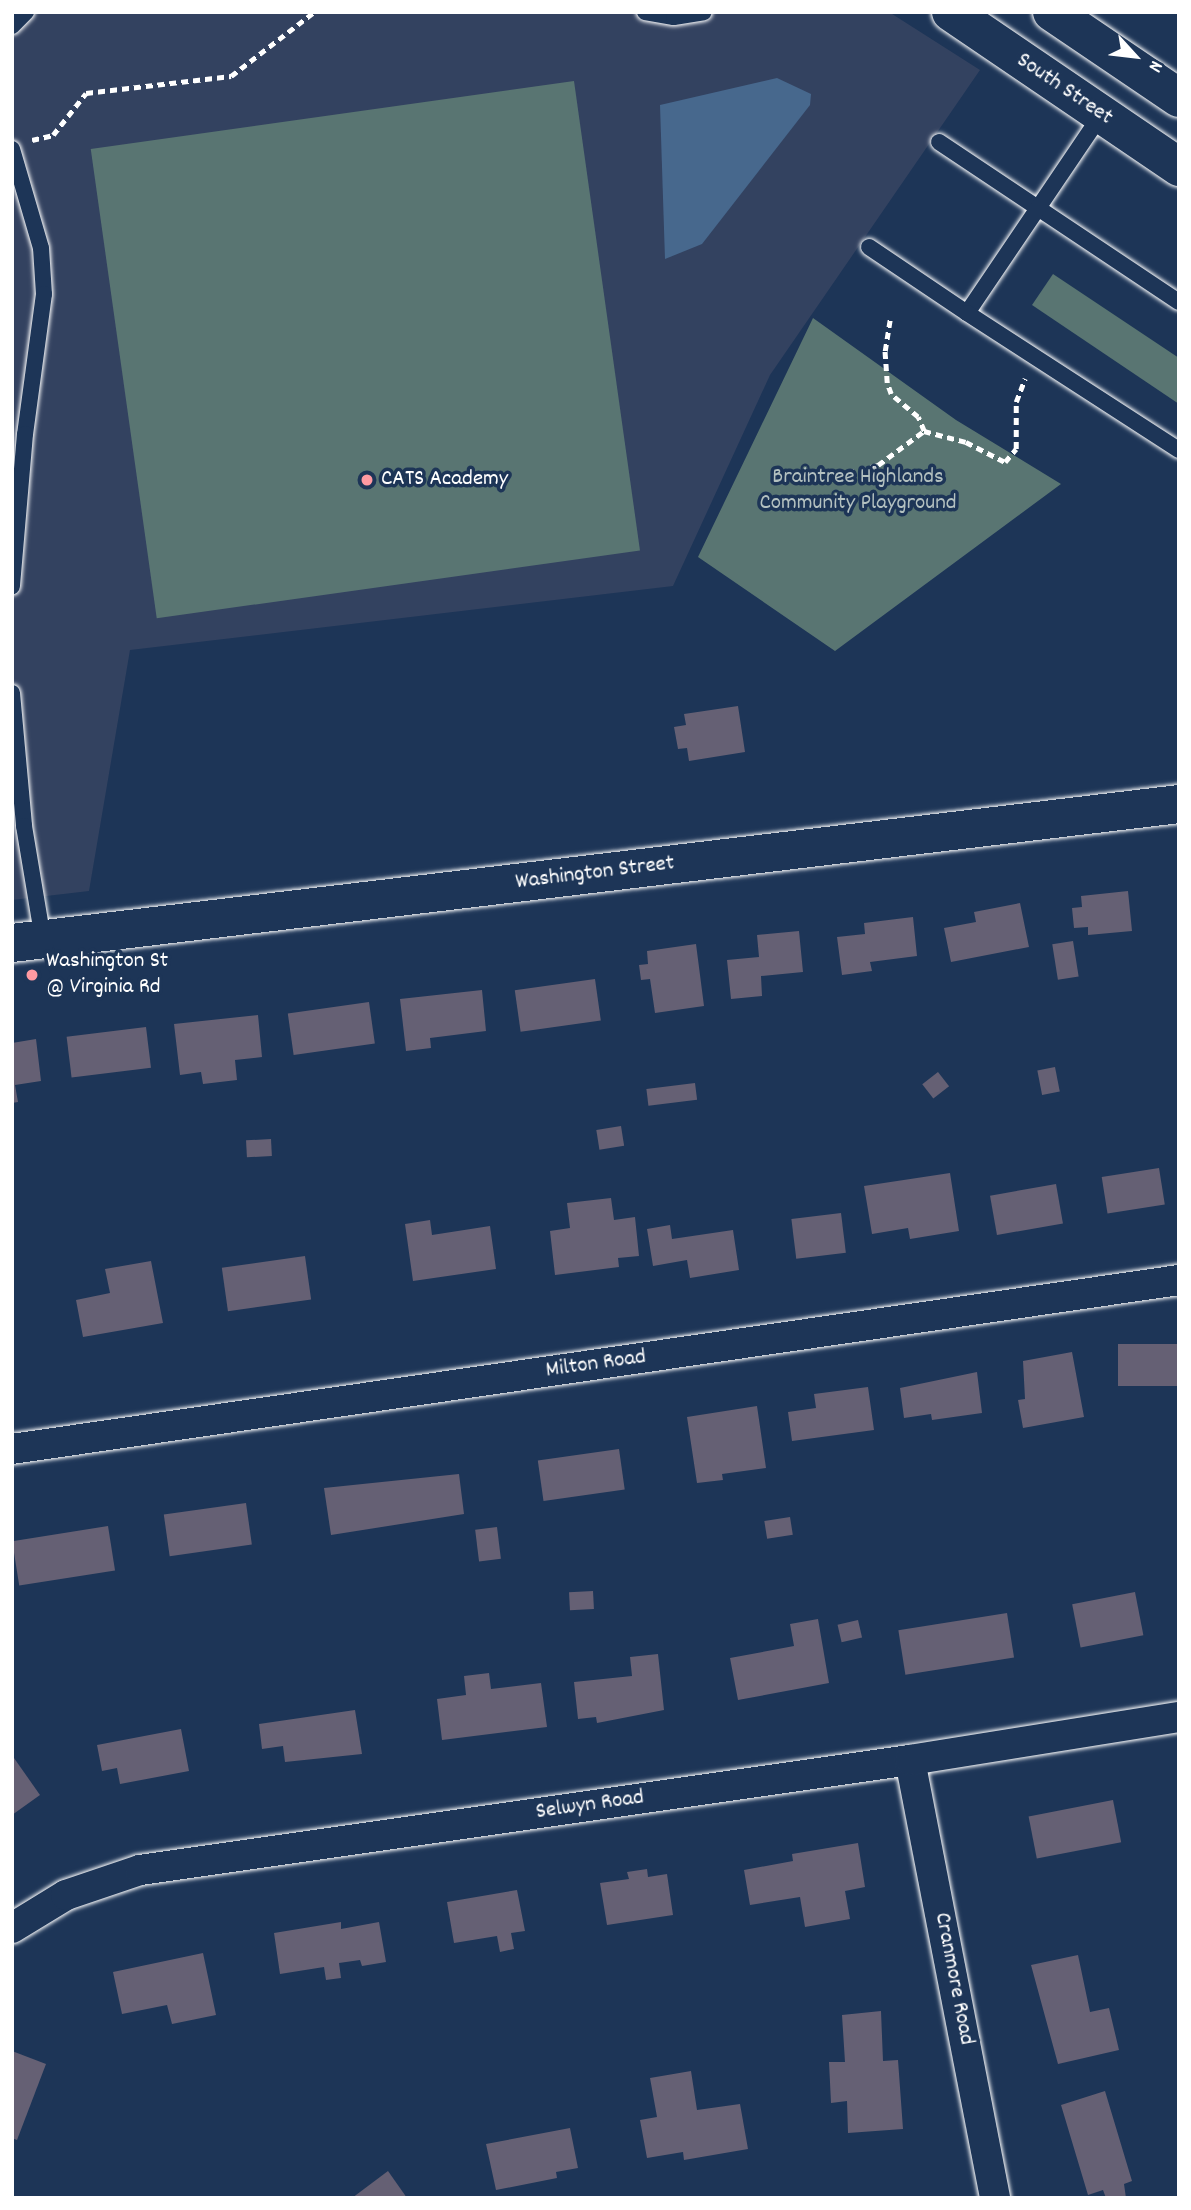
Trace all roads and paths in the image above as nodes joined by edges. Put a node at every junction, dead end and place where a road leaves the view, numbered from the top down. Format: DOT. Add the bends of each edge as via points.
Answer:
graph roads {
  1 [pos="26,12"];
  2 [pos="314,12"];
  3 [pos="645,12"];
  4 [pos="704,12"];
  5 [pos="951,12"];
  6 [pos="1052,12"];
  7 [pos="12,26"];
  8 [pos="1179,98"];
  9 [pos="1101,115"];
  10 [pos="939,142"];
  11 [pos="17,146"];
  12 [pos="1179,167"];
  13 [pos="1038,207"];
  14 [pos="869,247"];
  15 [pos="1179,302"];
  16 [pos="967,313"];
  17 [pos="890,318"];
  18 [pos="1037,358"];
  19 [pos="924,431"];
  20 [pos="1179,450"];
  21 [pos="836,476"];
  22 [pos="12,586"];
  23 [pos="12,693"];
  24 [pos="1179,804"];
  25 [pos="27,941"];
  26 [pos="1179,1280"];
  27 [pos="12,1449"];
  28 [pos="1179,1717"];
  29 [pos="910,1760"];
  30 [pos="12,1928"];
  31 [pos="995,2198"];
  1 -- 7 [label="lane"];
  2 -- 11 [label="path" via="231,76 86,93 53,135"];
  3 -- 4 [label="lane" via="674,17"];
  5 -- 9 [label="main road, South Street"];
  6 -- 8 [label="main road"];
  9 -- 12 [label="main road, South Street"];
  9 -- 13 [label="lane"];
  10 -- 13 [label="lane"];
  11 -- 22 [label="lane" via="41,248 44,293 23,447"];
  13 -- 15 [label="lane"];
  13 -- 16 [label="lane"];
  14 -- 16 [label="lane"];
  16 -- 18 [label="lane"];
  17 -- 19 [label="path" via="887,383 891,394 918,417"];
  18 -- 19 [label="path" via="1016,402 1012,458 999,462 966,443"];
  18 -- 20 [label="lane"];
  19 -- 21 [label="path" via="878,465"];
  23 -- 25 [label="lane"];
  24 -- 25 [label="main road, Washington Street"];
  26 -- 27 [label="street, Milton Road"];
  28 -- 29 [label="street, Selwyn Road"];
  29 -- 30 [label="street, Selwyn Road" via="139,1870 66,1895"];
  29 -- 31 [label="street, Cranmore Road"];
}
